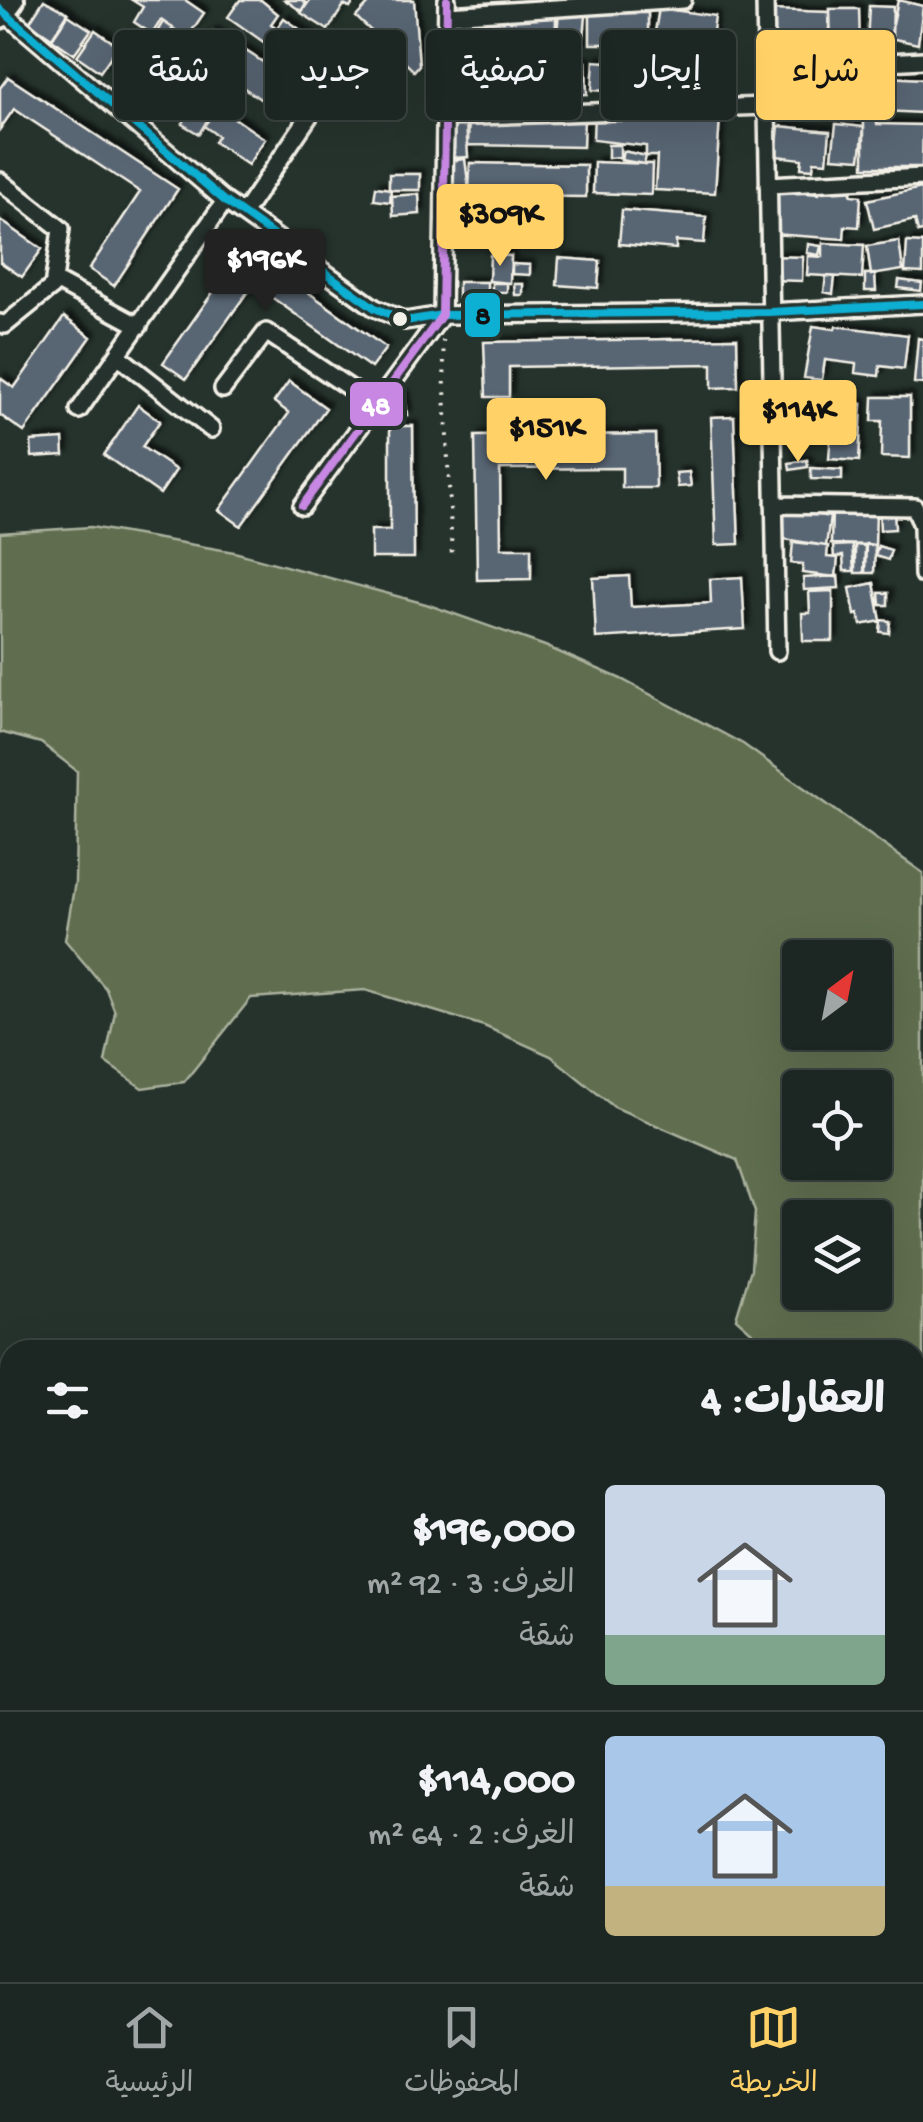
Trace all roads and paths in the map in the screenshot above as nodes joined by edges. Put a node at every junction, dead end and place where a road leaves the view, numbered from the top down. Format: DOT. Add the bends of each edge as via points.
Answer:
graph roads {
  1 [pos="683,0"];
  2 [pos="764,0"];
  3 [pos="447,8"];
  4 [pos="4,9"];
  5 [pos="765,30"];
  6 [pos="923,60"];
  7 [pos="895,62"];
  8 [pos="756,106"];
  9 [pos="581,113"];
  10 [pos="306,120"];
  11 [pos="446,120"];
  12 [pos="767,120"];
  13 [pos="923,177"];
  14 [pos="0,180"];
  15 [pos="768,186"];
  16 [pos="225,201"];
  17 [pos="243,214"];
  18 [pos="58,282"];
  19 [pos="923,304"];
  20 [pos="770,312"];
  21 [pos="442,315"];
  22 [pos="0,323"];
  23 [pos="138,326"];
  24 [pos="118,356"];
  25 [pos="222,389"];
  26 [pos="376,405"];
  27 [pos="80,410"];
  28 [pos="211,429"];
  29 [pos="774,504"];
  30 [pos="302,506"];
  31 [pos="452,558"];
  32 [pos="923,574"];
  33 [pos="777,651"];
  1 -- 3 [label="street"];
  2 -- 5 [label="street"];
  4 -- 16 [label="street"];
  6 -- 7 [label="street"];
  8 -- 9 [label="street"];
  10 -- 17 [label="street"];
  11 -- 21 [label="street"];
  12 -- 15 [label="street"];
  13 -- 15 [label="street"];
  14 -- 18 [label="street" via="61,229"];
  15 -- 20 [label="street"];
  16 -- 17 [label="street"];
  16 -- 23 [label="street"];
  17 -- 21 [label="street" via="375,308 406,321"];
  18 -- 22 [label="street"];
  18 -- 23 [label="street"];
  19 -- 20 [label="street"];
  20 -- 21 [label="street"];
  20 -- 29 [label="street"];
  21 -- 26 [label="street"];
  21 -- 31 [label="path"];
  23 -- 24 [label="street"];
  24 -- 27 [label="street"];
  24 -- 28 [label="street"];
  25 -- 26 [label="street" via="266,332"];
  26 -- 30 [label="street"];
  29 -- 32 [label="street" via="915,508"];
  29 -- 33 [label="street"];
}
